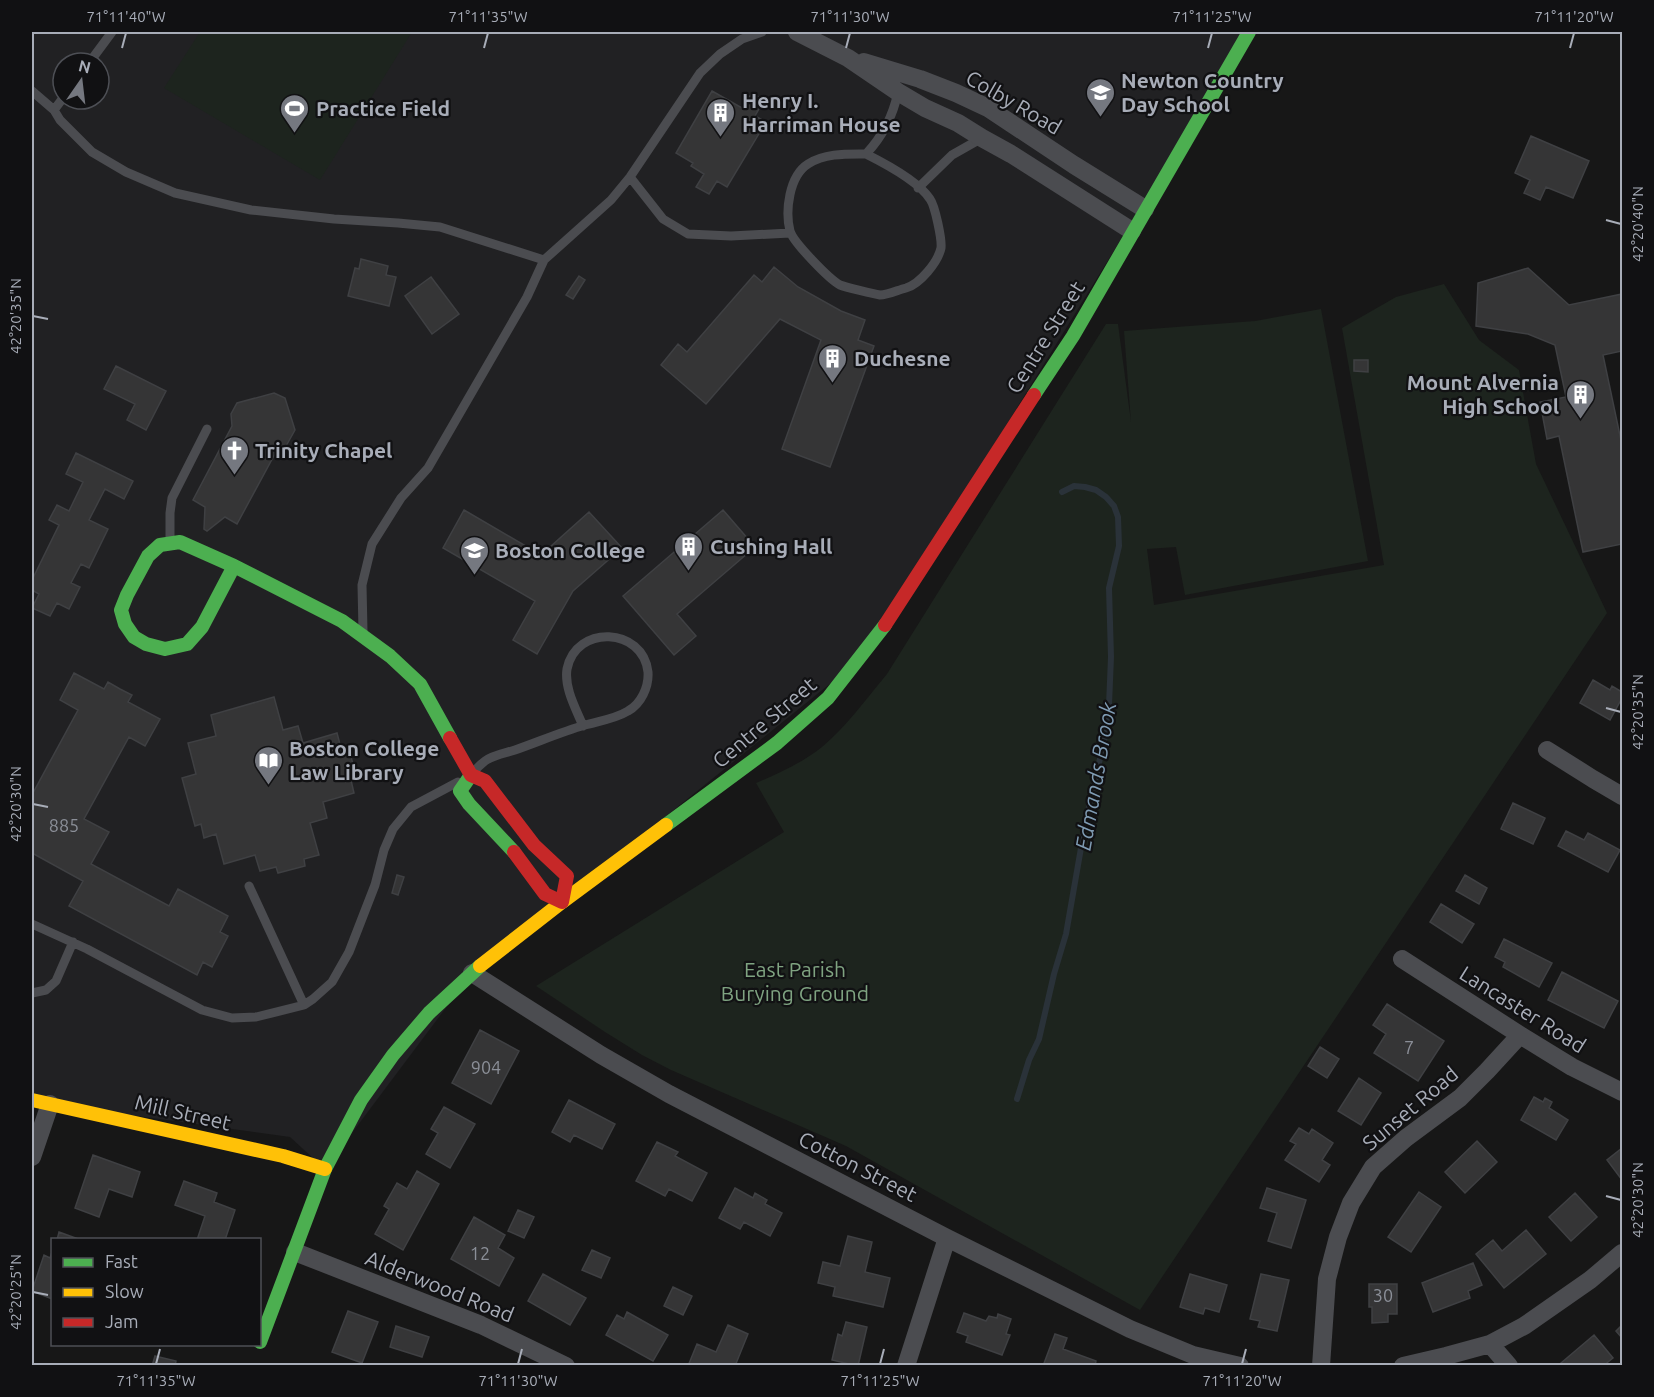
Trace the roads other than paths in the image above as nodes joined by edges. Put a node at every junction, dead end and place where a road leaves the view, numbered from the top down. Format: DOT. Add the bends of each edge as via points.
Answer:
graph roads {
  1 [pos="111,32"];
  2 [pos="762,32"];
  3 [pos="797,32"];
  4 [pos="1249,32"];
  5 [pos="97,51"];
  6 [pos="848,58"];
  7 [pos="32,91"];
  8 [pos="898,92"];
  9 [pos="51,107"];
  10 [pos="55,111"];
  11 [pos="982,138"];
  12 [pos="867,154"];
  13 [pos="630,177"];
  14 [pos="918,188"];
  15 [pos="1145,209"];
  16 [pos="1132,231"];
  17 [pos="790,233"];
  18 [pos="544,260"];
  19 [pos="207,429"];
  20 [pos="170,544"];
  21 [pos="234,566"];
  22 [pos="363,636"];
  23 [pos="583,726"];
  24 [pos="1547,750"];
  25 [pos="471,775"];
  26 [pos="1623,796"];
  27 [pos="249,886"];
  28 [pos="562,902"];
  29 [pos="32,924"];
  30 [pos="73,942"];
  31 [pos="1402,959"];
  32 [pos="472,973"];
  33 [pos="32,993"];
  34 [pos="304,1005"];
  35 [pos="1520,1035"];
  36 [pos="1623,1092"];
  37 [pos="32,1100"];
  38 [pos="50,1104"];
  39 [pos="32,1158"];
  40 [pos="324,1169"];
  41 [pos="947,1238"];
  42 [pos="295,1252"];
  43 [pos="1623,1253"];
  44 [pos="261,1339"];
  45 [pos="1490,1344"];
  46 [pos="566,1365"];
  47 [pos="906,1365"];
  48 [pos="1240,1365"];
  49 [pos="1321,1365"];
  50 [pos="1403,1365"];
  51 [pos="1509,1365"];
  1 -- 5 [label="lane"];
  2 -- 13 [label="lane" via="742,39 700,73"];
  3 -- 6 [label="street, Colby Road"];
  4 -- 15 [label="main road, Centre Street"];
  6 -- 8 [label="street, Colby Road"];
  6 -- 15 [label="street, Colby Road" via="929,83 988,108"];
  7 -- 9 [label="lane"];
  8 -- 11 [label="street, Colby Road"];
  8 -- 12 [label="lane" via="895,110 879,141"];
  10 -- 18 [label="lane" via="92,152 175,193 251,210 440,227"];
  11 -- 14 [label="lane" via="952,155"];
  11 -- 16 [label="street, Colby Road"];
  12 -- 14 [label="lane" via="891,166"];
  12 -- 17 [label="lane" via="835,154 808,164 796,178 788,201"];
  13 -- 17 [label="lane" via="663,219 688,234 731,237"];
  13 -- 18 [label="lane" via="611,200"];
  14 -- 17 [label="lane" via="930,199 941,248 931,268 912,286 881,295 840,285"];
  15 -- 16 [label="main road, Centre Street"];
  16 -- 28 [label="main road, Centre Street" via="1073,336 878,636 842,682 777,743"];
  18 -- 22 [label="lane" via="527,297 428,468 401,498 372,544 362,585"];
  19 -- 20 [label="lane" via="172,498"];
  20 -- 21 [label="main road" via="180,542"];
  20 -- 21 [label="main road" via="160,545 148,556 121,610 134,637 146,644 165,649 187,644 202,627"];
  21 -- 22 [label="main road" via="342,621"];
  22 -- 25 [label="main road" via="420,684"];
  23 -- 23 [label="lane" via="624,713 642,699 648,672 644,659 619,638 593,639 572,656 567,669 568,689"];
  23 -- 25 [label="lane" via="487,759"];
  24 -- 26 [label="street"];
  25 -- 28 [label="main road" via="485,782 534,844 567,876"];
  25 -- 28 [label="main road" via="460,791 469,804 513,851 545,894"];
  25 -- 34 [label="lane" via="411,807 393,829 349,952 332,982"];
  27 -- 34 [label="lane"];
  28 -- 32 [label="main road, Centre Street"];
  29 -- 30 [label="lane"];
  30 -- 33 [label="lane" via="56,981 46,990"];
  30 -- 34 [label="lane" via="202,1010 232,1018 255,1017"];
  31 -- 35 [label="street, Lancaster Road"];
  32 -- 40 [label="main road, Centre Street" via="429,1013 393,1055 361,1100"];
  32 -- 41 [label="street, Cotton Street" via="669,1094"];
  35 -- 36 [label="street, Lancaster Road"];
  35 -- 49 [label="street, Sunset Road" via="1460,1098 1373,1167 1351,1203 1327,1279"];
  37 -- 38 [label="main road, Mill Street"];
  38 -- 39 [label="street"];
  38 -- 40 [label="main road, Mill Street" via="283,1156"];
  40 -- 42 [label="main road, Centre Street"];
  41 -- 47 [label="street"];
  41 -- 48 [label="street, Cotton Street" via="1130,1329 1193,1355"];
  42 -- 44 [label="main road, Centre Street"];
  42 -- 46 [label="street, Alderwood Road" via="481,1325"];
  43 -- 45 [label="street" via="1524,1326"];
  45 -- 50 [label="street"];
  45 -- 51 [label="street"];
}
